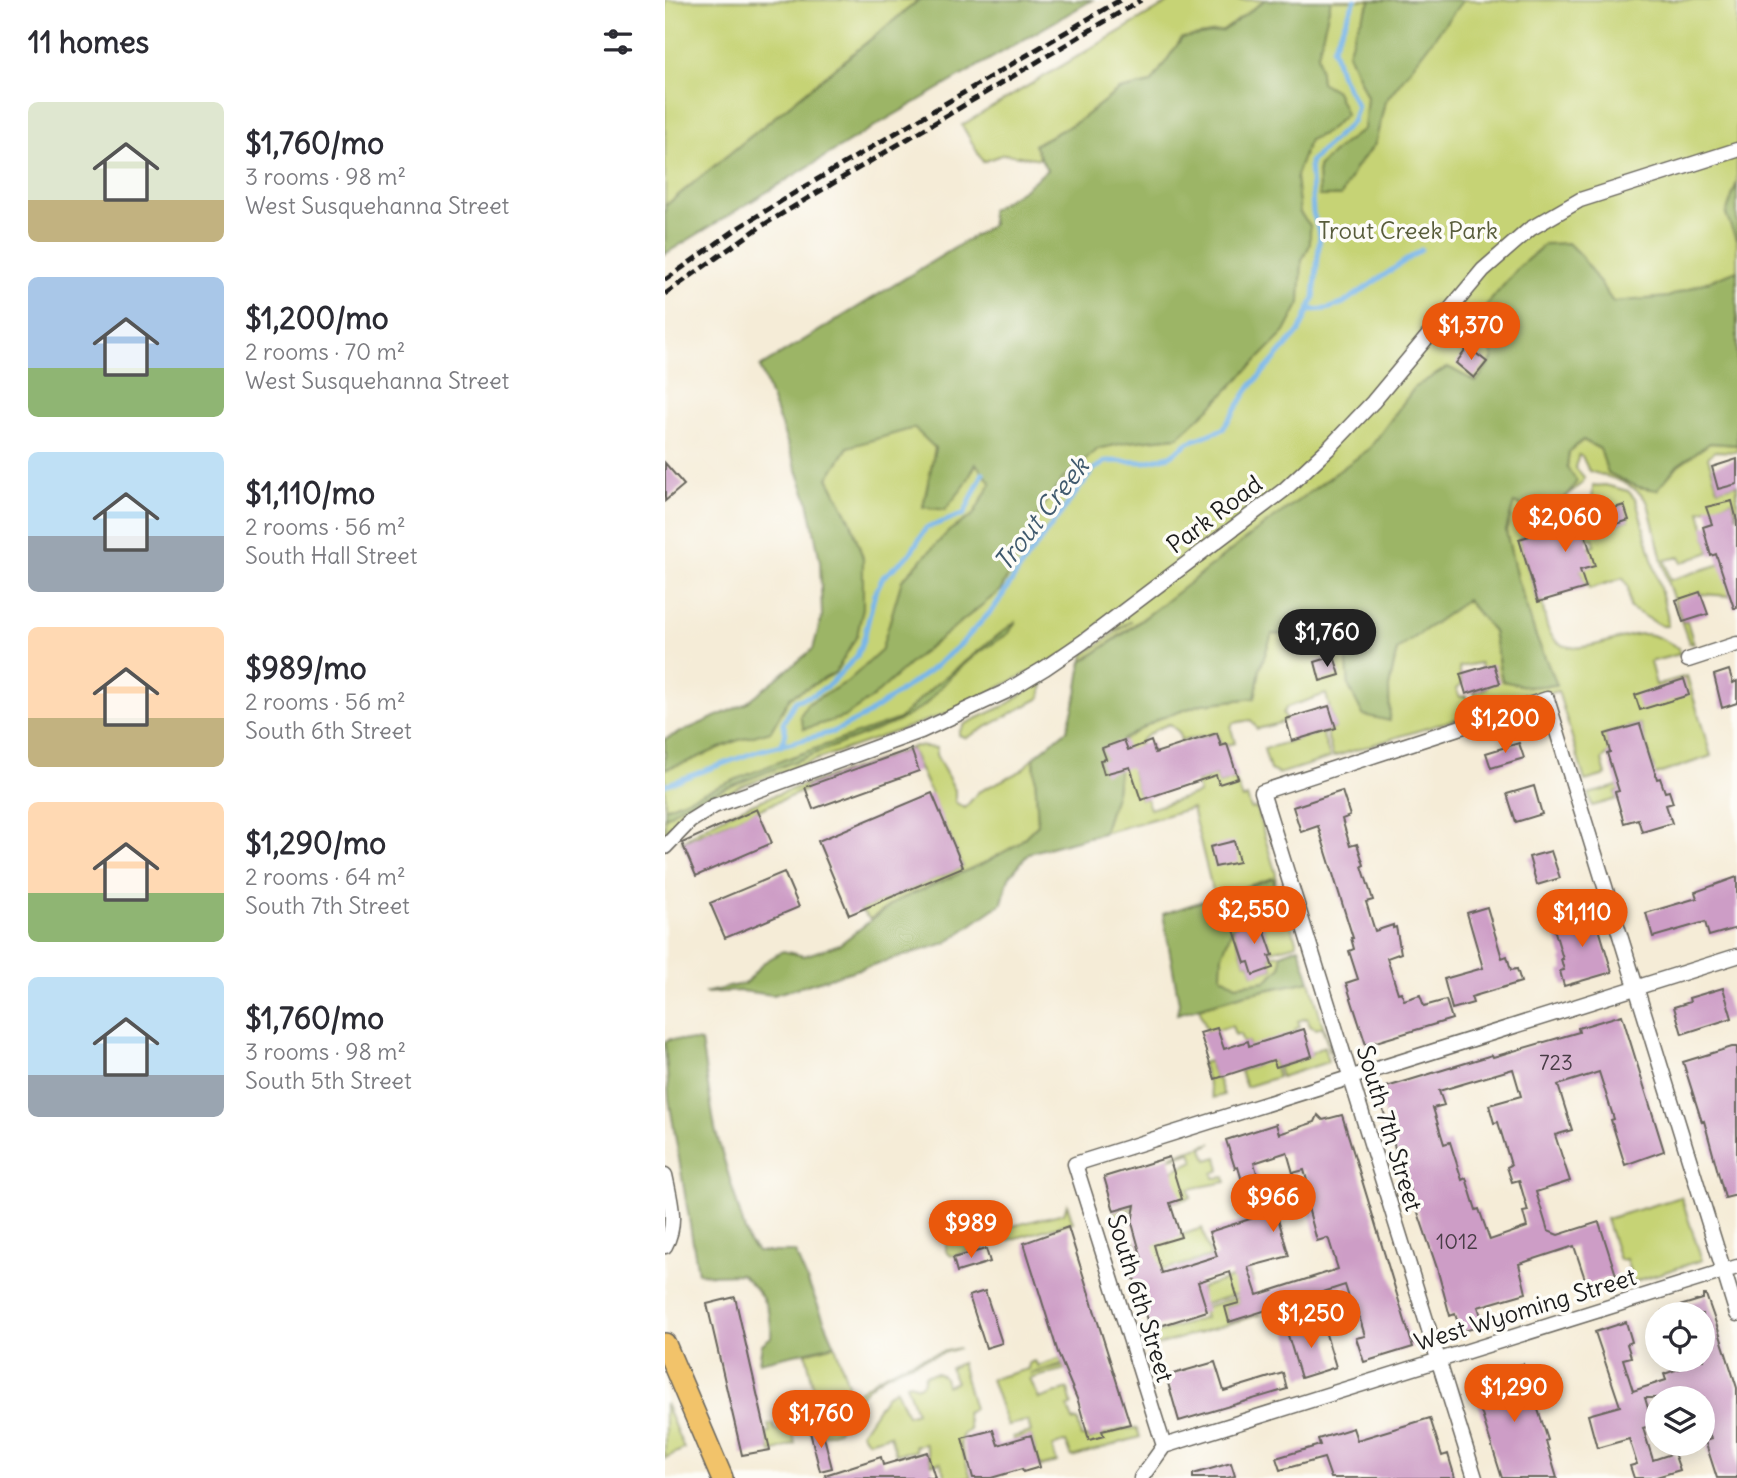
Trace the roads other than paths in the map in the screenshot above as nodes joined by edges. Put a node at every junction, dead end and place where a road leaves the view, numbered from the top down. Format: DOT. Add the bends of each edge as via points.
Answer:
graph roads {
  1 [pos="1737,150"];
  2 [pos="1737,644"];
  3 [pos="1688,660"];
  4 [pos="665,847"];
  5 [pos="1737,956"];
  6 [pos="1636,988"];
  7 [pos="1351,1077"];
  8 [pos="665,1175"];
  9 [pos="665,1246"];
  10 [pos="1730,1269"];
  11 [pos="1737,1314"];
  12 [pos="665,1344"];
  13 [pos="1439,1360"];
  14 [pos="1164,1446"];
  15 [pos="722,1478"];
  16 [pos="1141,1478"];
  17 [pos="1475,1478"];
  1 -- 4 [label="street, Park Road" via="1580,200 1529,229 1483,270 1373,402 1283,490 1045,668 925,729 714,806 690,821"];
  2 -- 3 [label="street"];
  5 -- 6 [label="street"];
  6 -- 7 [label="street"];
  6 -- 7 [label="street, South 7th Street" via="1547,699 1262,792"];
  6 -- 10 [label="street"];
  7 -- 13 [label="street, South 7th Street"];
  7 -- 14 [label="street, South 6th Street" via="1075,1164"];
  8 -- 9 [label="street" via="673,1217"];
  10 -- 11 [label="street"];
  10 -- 13 [label="street, West Wyoming Street"];
  12 -- 15 [label="main road"];
  13 -- 14 [label="street, West Wyoming Street"];
  13 -- 17 [label="street, South 7th Street"];
  14 -- 16 [label="street"];
}
